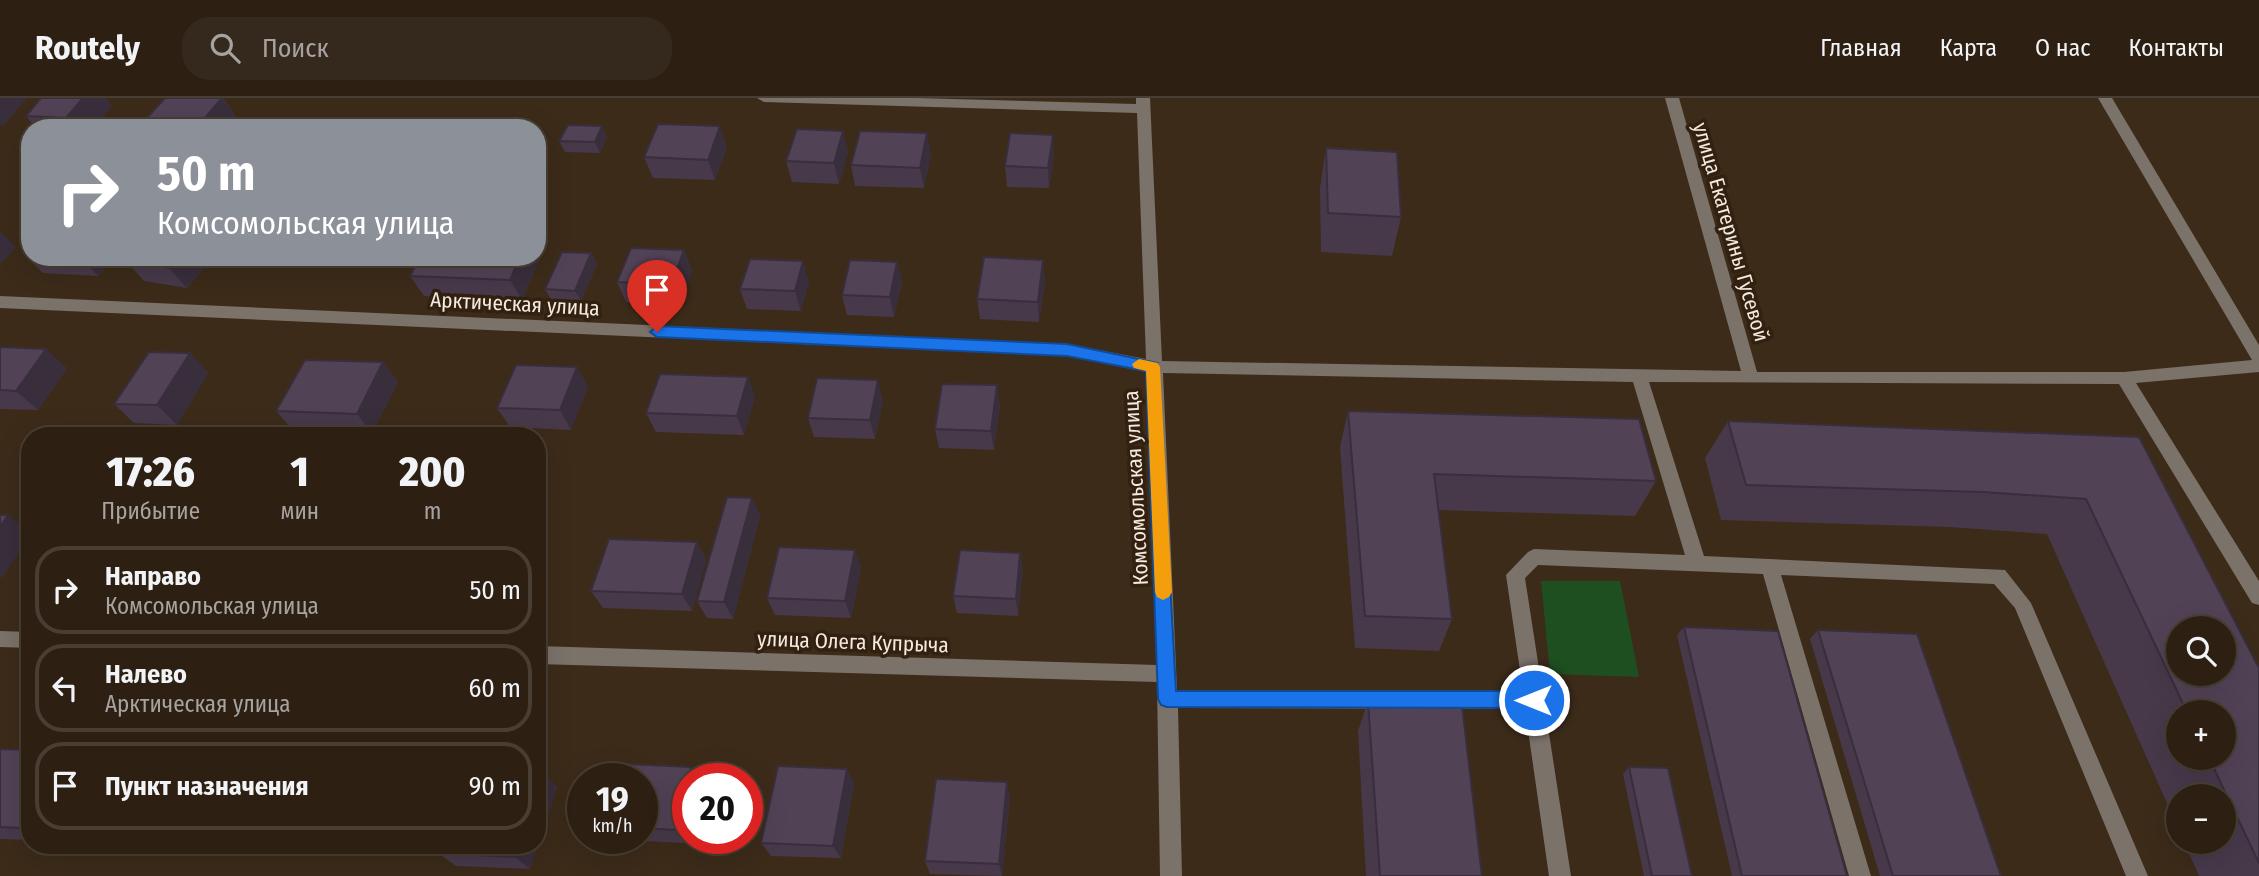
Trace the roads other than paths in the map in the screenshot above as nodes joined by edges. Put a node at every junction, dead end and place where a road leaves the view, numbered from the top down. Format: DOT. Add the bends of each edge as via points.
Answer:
graph roads {
  1 [pos="764,98"];
  2 [pos="1672,98"];
  3 [pos="2105,98"];
  4 [pos="1143,104"];
  5 [pos="0,302"];
  6 [pos="2259,359"];
  7 [pos="2259,366"];
  8 [pos="1153,367"];
  9 [pos="1639,376"];
  10 [pos="1751,378"];
  11 [pos="2124,378"];
  12 [pos="1697,564"];
  13 [pos="1770,567"];
  14 [pos="2259,597"];
  15 [pos="0,639"];
  16 [pos="21,640"];
  17 [pos="546,655"];
  18 [pos="1167,674"];
  19 [pos="1167,699"];
  20 [pos="1534,700"];
  21 [pos="1171,876"];
  22 [pos="1560,876"];
  23 [pos="1860,876"];
  24 [pos="2137,876"];
  1 -- 4 [label="street"];
  2 -- 10 [label="street, улица Екатерины Гусевой"];
  3 -- 6 [label="street"];
  4 -- 8 [label="street, Комсомольская улица"];
  5 -- 8 [label="street, Арктическая улица" via="1067,350"];
  7 -- 11 [label="street, Арктическая улица"];
  8 -- 9 [label="street, Арктическая улица"];
  8 -- 18 [label="street, Комсомольская улица"];
  9 -- 10 [label="street, Арктическая улица"];
  9 -- 12 [label="street"];
  10 -- 11 [label="street, Арктическая улица"];
  11 -- 14 [label="street"];
  12 -- 13 [label="street"];
  12 -- 20 [label="street" via="1534,557 1515,575"];
  13 -- 23 [label="street"];
  13 -- 24 [label="street" via="1999,576 2022,603"];
  15 -- 16 [label="street"];
  17 -- 18 [label="street, улица Олега Купрыча"];
  18 -- 19 [label="street, Комсомольская улица"];
  19 -- 20 [label="street"];
  19 -- 21 [label="street, Комсомольская улица"];
  20 -- 22 [label="street"];
}
